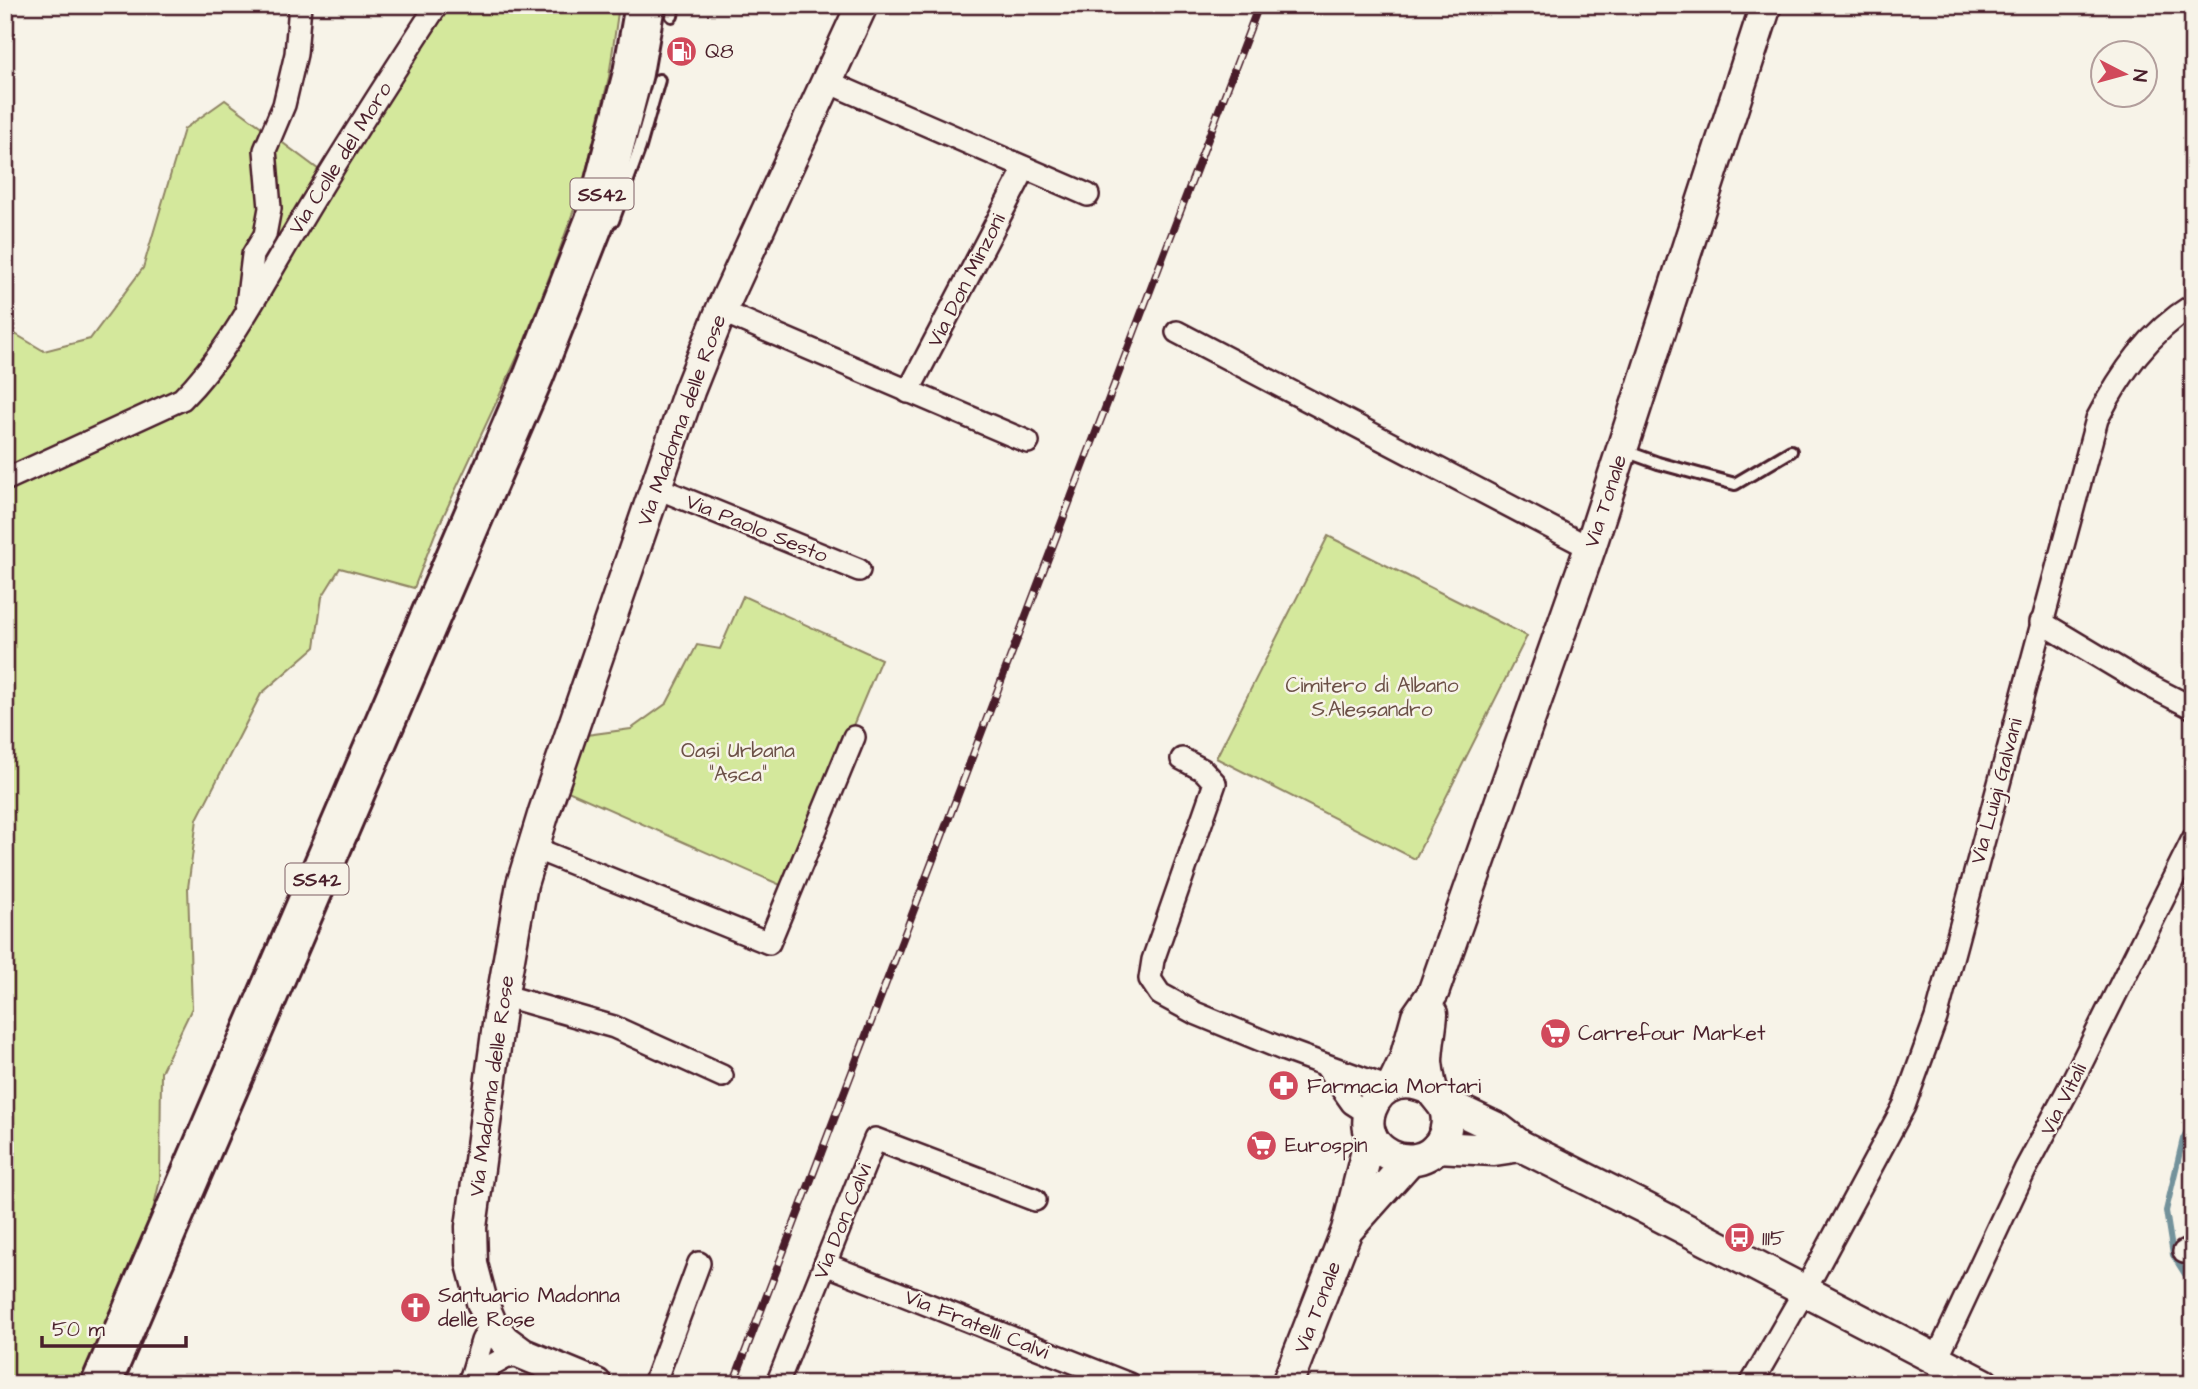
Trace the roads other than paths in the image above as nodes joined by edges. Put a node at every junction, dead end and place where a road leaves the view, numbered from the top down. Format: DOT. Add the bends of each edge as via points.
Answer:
graph roads {
  1 [pos="300,5"];
  2 [pos="437,5"];
  3 [pos="862,5"];
  4 [pos="1766,5"];
  5 [pos="664,9"];
  6 [pos="659,80"];
  7 [pos="828,82"];
  8 [pos="1025,168"];
  9 [pos="1088,195"];
  10 [pos="611,227"];
  11 [pos="2193,305"];
  12 [pos="721,312"];
  13 [pos="246,313"];
  14 [pos="1177,332"];
  15 [pos="562,333"];
  16 [pos="534,375"];
  17 [pos="908,392"];
  18 [pos="1028,442"];
  19 [pos="1622,450"];
  20 [pos="1791,451"];
  21 [pos="5,481"];
  22 [pos="655,487"];
  23 [pos="1590,548"];
  24 [pos="859,570"];
  25 [pos="2041,622"];
  26 [pos="2193,708"];
  27 [pos="854,737"];
  28 [pos="1182,760"];
  29 [pos="2193,839"];
  30 [pos="534,848"];
  31 [pos="1433,993"];
  32 [pos="502,995"];
  33 [pos="1325,1065"];
  34 [pos="722,1076"];
  35 [pos="1390,1087"];
  36 [pos="1436,1096"];
  37 [pos="1370,1124"];
  38 [pos="1521,1146"];
  39 [pos="1437,1147"];
  40 [pos="1409,1161"];
  41 [pos="1035,1200"];
  42 [pos="1347,1230"];
  43 [pos="699,1263"];
  44 [pos="825,1264"];
  45 [pos="1805,1290"];
  46 [pos="491,1324"];
  47 [pos="523,1354"];
  48 [pos="1936,1360"];
  49 [pos="470,1381"];
  50 [pos="101,1384"];
  51 [pos="596,1384"];
  52 [pos="654,1384"];
  53 [pos="777,1384"];
  54 [pos="1129,1384"];
  55 [pos="1287,1384"];
  56 [pos="1751,1384"];
  57 [pos="1984,1384"];
  1 -- 13 [label="street, Via Colle del Moro" via="296,54 284,105 265,149 270,208 265,235 253,255"];
  2 -- 13 [label="street, Via Colle del Moro" via="363,117"];
  3 -- 7 [label="street, Via Madonna delle Rose"];
  4 -- 19 [label="street, Via Tonale"];
  5 -- 16 [label="highway, SS42" via="633,73 595,220"];
  6 -- 10 [label="lane"];
  7 -- 8 [label="street"];
  7 -- 12 [label="street, Via Madonna delle Rose"];
  8 -- 9 [label="street"];
  8 -- 17 [label="street, Via Don Minzoni"];
  11 -- 25 [label="street, Via Luigi Galvani" via="2132,360 2097,419"];
  12 -- 17 [label="street"];
  12 -- 22 [label="street, Via Madonna delle Rose"];
  13 -- 21 [label="street, Via Colle del Moro" via="200,381 182,399"];
  14 -- 23 [label="street"];
  15 -- 16 [label="lane"];
  16 -- 50 [label="highway, SS42"];
  17 -- 18 [label="street"];
  19 -- 20 [label="lane" via="1735,484"];
  19 -- 23 [label="street, Via Tonale"];
  22 -- 24 [label="street, Via Paolo Sesto"];
  22 -- 30 [label="street, Via Madonna delle Rose"];
  23 -- 31 [label="street, Via Tonale"];
  25 -- 26 [label="street"];
  25 -- 45 [label="street, Via Luigi Galvani" via="1936,1018 1904,1106"];
  27 -- 30 [label="street" via="769,943"];
  28 -- 33 [label="street" via="1203,770 1215,783 1150,979 1160,994 1195,1013"];
  29 -- 48 [label="street, Via Vitali" via="2025,1170"];
  30 -- 32 [label="street, Via Madonna delle Rose" via="522,884"];
  31 -- 35 [label="street, Via Tonale" via="1418,1016 1405,1059"];
  31 -- 36 [label="street, Via Tonale" via="1427,1063"];
  32 -- 34 [label="street" via="614,1027"];
  32 -- 46 [label="street, Via Madonna delle Rose" via="471,1227 471,1264"];
  33 -- 35 [label="street"];
  33 -- 37 [label="street"];
  35 -- 36 [label="street" via="1413,1083"];
  35 -- 37 [label="street, Via Tonale" via="1374,1101"];
  36 -- 38 [label="street" via="1500,1129"];
  36 -- 39 [label="street, Via Tonale" via="1447,1119"];
  37 -- 40 [label="street" via="1378,1147 1387,1155"];
  37 -- 42 [label="street, Via Tonale"];
  38 -- 39 [label="street" via="1494,1150"];
  38 -- 45 [label="street"];
  39 -- 40 [label="street, Via Tonale"];
  40 -- 42 [label="street, Via Tonale"];
  41 -- 44 [label="street, Via Don Calvi" via="875,1139"];
  42 -- 55 [label="street, Via Tonale"];
  43 -- 52 [label="street"];
  44 -- 53 [label="street, Via Don Calvi"];
  44 -- 54 [label="street, Via Fratelli Calvi"];
  45 -- 48 [label="street"];
  45 -- 56 [label="street, Via Luigi Galvani"];
  46 -- 47 [label="street"];
  46 -- 49 [label="street"];
  47 -- 49 [label="street" via="505,1358"];
  47 -- 51 [label="street"];
  48 -- 57 [label="street"];
}
